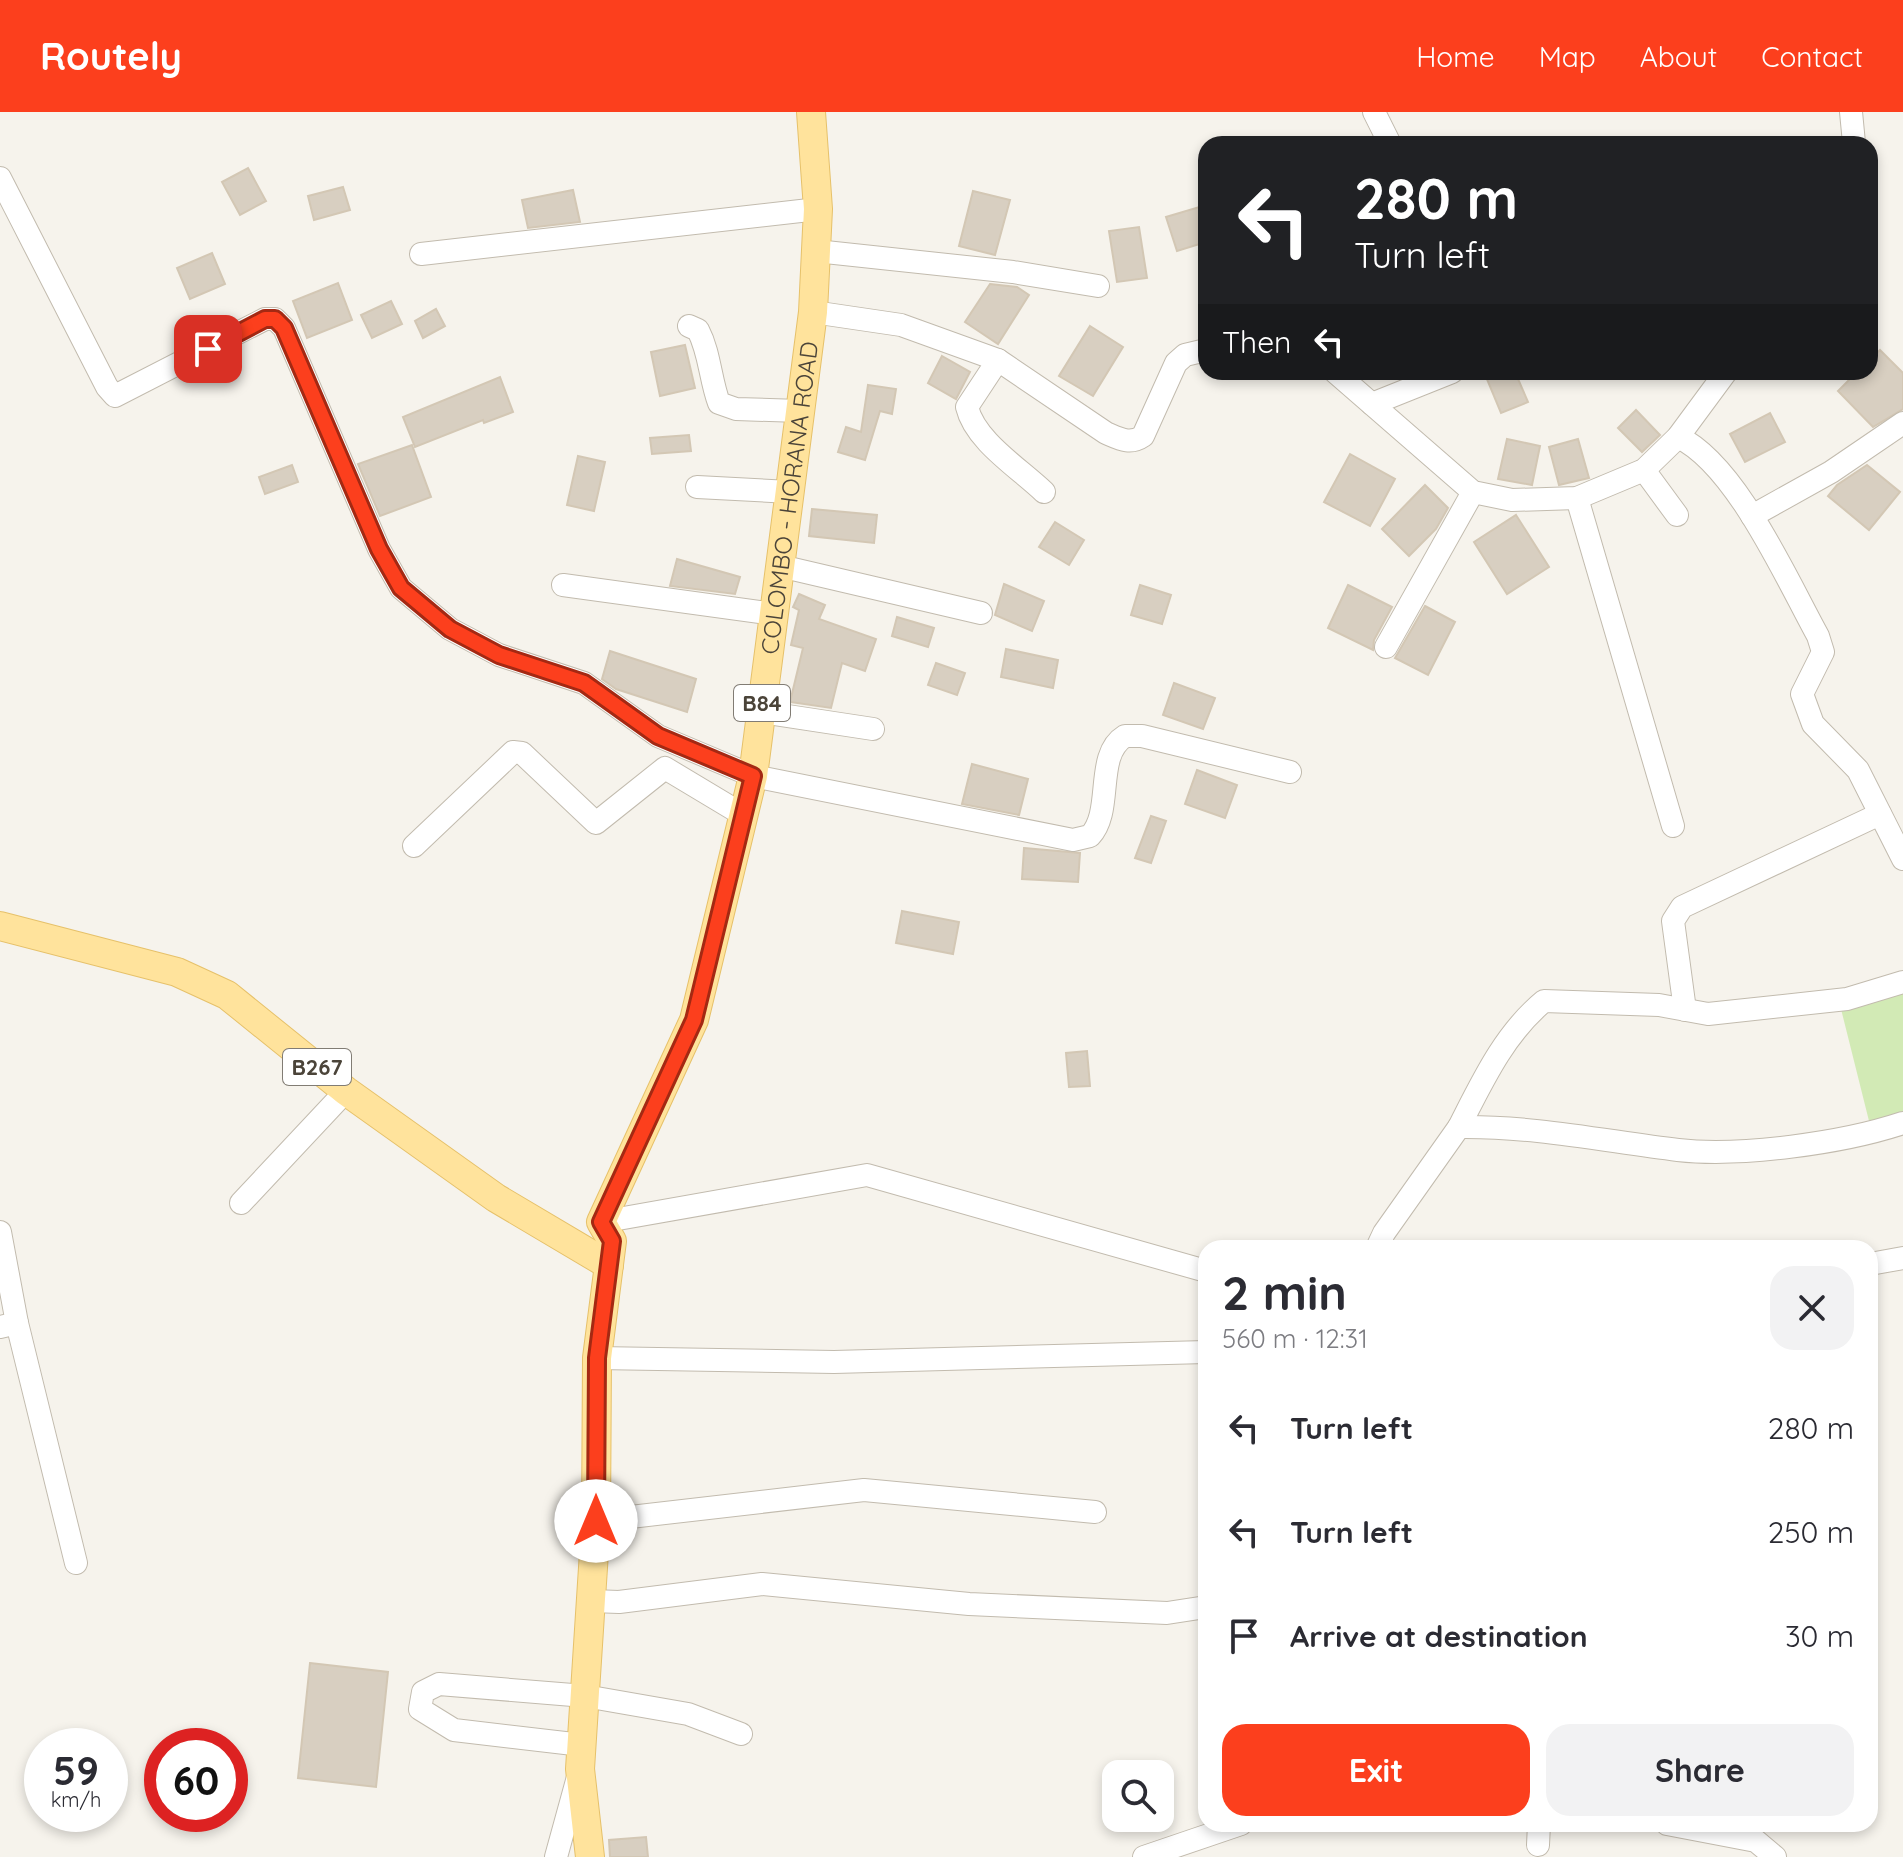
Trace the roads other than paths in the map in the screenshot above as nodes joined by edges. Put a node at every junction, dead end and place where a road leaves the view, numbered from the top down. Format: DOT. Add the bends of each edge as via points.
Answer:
graph roads {
  1 [pos="811,112"];
  2 [pos="1374,112"];
  3 [pos="1851,112"];
  4 [pos="1386,136"];
  5 [pos="1853,136"];
  6 [pos="0,178"];
  7 [pos="818,209"];
  8 [pos="816,251"];
  9 [pos="421,254"];
  10 [pos="1098,286"];
  11 [pos="813,312"];
  12 [pos="689,326"];
  13 [pos="1198,352"];
  14 [pos="998,360"];
  15 [pos="1350,380"];
  16 [pos="1432,380"];
  17 [pos="1720,380"];
  18 [pos="1372,404"];
  19 [pos="800,411"];
  20 [pos="1903,423"];
  21 [pos="1678,437"];
  22 [pos="1644,470"];
  23 [pos="697,487"];
  24 [pos="790,492"];
  25 [pos="1044,492"];
  26 [pos="1473,492"];
  27 [pos="1577,498"];
  28 [pos="1677,515"];
  29 [pos="1752,516"];
  30 [pos="780,566"];
  31 [pos="563,585"];
  32 [pos="981,613"];
  33 [pos="774,614"];
  34 [pos="1386,647"];
  35 [pos="761,712"];
  36 [pos="873,729"];
  37 [pos="1290,772"];
  38 [pos="753,776"];
  39 [pos="1880,814"];
  40 [pos="745,816"];
  41 [pos="1673,826"];
  42 [pos="414,846"];
  43 [pos="1903,859"];
  44 [pos="0,926"];
  45 [pos="1903,982"];
  46 [pos="1685,1010"];
  47 [pos="346,1091"];
  48 [pos="1903,1123"];
  49 [pos="1459,1127"];
  50 [pos="241,1203"];
  51 [pos="601,1222"];
  52 [pos="0,1232"];
  53 [pos="1381,1240"];
  54 [pos="1903,1258"];
  55 [pos="1878,1263"];
  56 [pos="609,1265"];
  57 [pos="1198,1269"];
  58 [pos="9,1325"];
  59 [pos="1198,1352"];
  60 [pos="597,1358"];
  61 [pos="1095,1512"];
  62 [pos="596,1521"];
  63 [pos="76,1563"];
  64 [pos="592,1601"];
  65 [pos="1198,1608"];
  66 [pos="585,1696"];
  67 [pos="741,1734"];
  68 [pos="581,1757"];
  69 [pos="1217,1832"];
  70 [pos="1709,1832"];
  71 [pos="556,1857"];
  72 [pos="590,1857"];
  73 [pos="1144,1857"];
  74 [pos="1775,1857"];
  1 -- 7 [label="main road, COLOMBO - HORANA ROAD / B84"];
  2 -- 4 [label="street"];
  3 -- 5 [label="street"];
  6 -- 38 [label="street" via="115,396 265,319 275,319 284,328 379,549 401,588 450,629 499,655 584,683 658,736"];
  7 -- 8 [label="main road, COLOMBO - HORANA ROAD / B84"];
  7 -- 9 [label="street"];
  8 -- 10 [label="street"];
  8 -- 11 [label="main road, COLOMBO - HORANA ROAD / B84"];
  11 -- 14 [label="street" via="901,325"];
  11 -- 19 [label="main road, COLOMBO - HORANA ROAD / B84"];
  12 -- 19 [label="street" via="698,330 706,346 709,378 719,403 736,409"];
  13 -- 14 [label="street" via="1176,363 1143,436 1135,442 1106,433"];
  14 -- 25 [label="street" via="968,413 978,431"];
  15 -- 18 [label="street"];
  16 -- 18 [label="street"];
  17 -- 21 [label="street"];
  18 -- 26 [label="street"];
  19 -- 24 [label="main road, COLOMBO - HORANA ROAD / B84"];
  20 -- 29 [label="street"];
  21 -- 22 [label="street"];
  21 -- 29 [label="street" via="1712,464"];
  22 -- 27 [label="street"];
  22 -- 28 [label="street"];
  23 -- 24 [label="street"];
  24 -- 30 [label="main road, COLOMBO - HORANA ROAD / B84"];
  26 -- 27 [label="street" via="1512,500"];
  26 -- 34 [label="street"];
  27 -- 41 [label="street"];
  29 -- 39 [label="street" via="1823,652 1802,694 1807,714 1858,770"];
  30 -- 32 [label="street"];
  30 -- 33 [label="main road, COLOMBO - HORANA ROAD / B84"];
  31 -- 33 [label="street"];
  33 -- 35 [label="main road, COLOMBO - HORANA ROAD / B84"];
  35 -- 36 [label="street"];
  35 -- 38 [label="main road, COLOMBO - HORANA ROAD / B84"];
  37 -- 38 [label="street" via="1125,736 1113,747 1098,823 1090,836 1073,840"];
  38 -- 40 [label="main road, COLOMBO - HORANA ROAD / B84"];
  39 -- 43 [label="street"];
  39 -- 46 [label="street" via="1682,907 1673,921"];
  40 -- 42 [label="street" via="665,768 596,823 522,753 513,752"];
  40 -- 51 [label="main road, COLOMBO - HORANA ROAD / B84" via="694,1020"];
  44 -- 47 [label="main road, B267" via="177,972 227,995"];
  45 -- 46 [label="street" via="1847,999 1708,1014"];
  46 -- 49 [label="street" via="1544,1001 1505,1045"];
  47 -- 50 [label="street"];
  47 -- 56 [label="main road, B267" via="496,1198"];
  48 -- 49 [label="street" via="1770,1148 1682,1150 1512,1126"];
  49 -- 53 [label="street"];
  51 -- 56 [label="main road" via="612,1241"];
  51 -- 57 [label="street" via="867,1175"];
  52 -- 58 [label="street"];
  54 -- 55 [label="street"];
  56 -- 60 [label="main road"];
  58 -- 63 [label="street"];
  59 -- 60 [label="street" via="834,1362"];
  60 -- 62 [label="main road"];
  61 -- 62 [label="street" via="864,1490"];
  62 -- 64 [label="main road"];
  64 -- 65 [label="street" via="762,1584 985,1605 1167,1613"];
  64 -- 66 [label="main road"];
  66 -- 67 [label="street" via="688,1714"];
  66 -- 68 [label="main road"];
  66 -- 68 [label="street" via="439,1684 423,1692 420,1709 454,1730"];
  68 -- 71 [label="street"];
  68 -- 72 [label="main road"];
  69 -- 73 [label="street"];
  70 -- 74 [label="street" via="1756,1841"];
}
